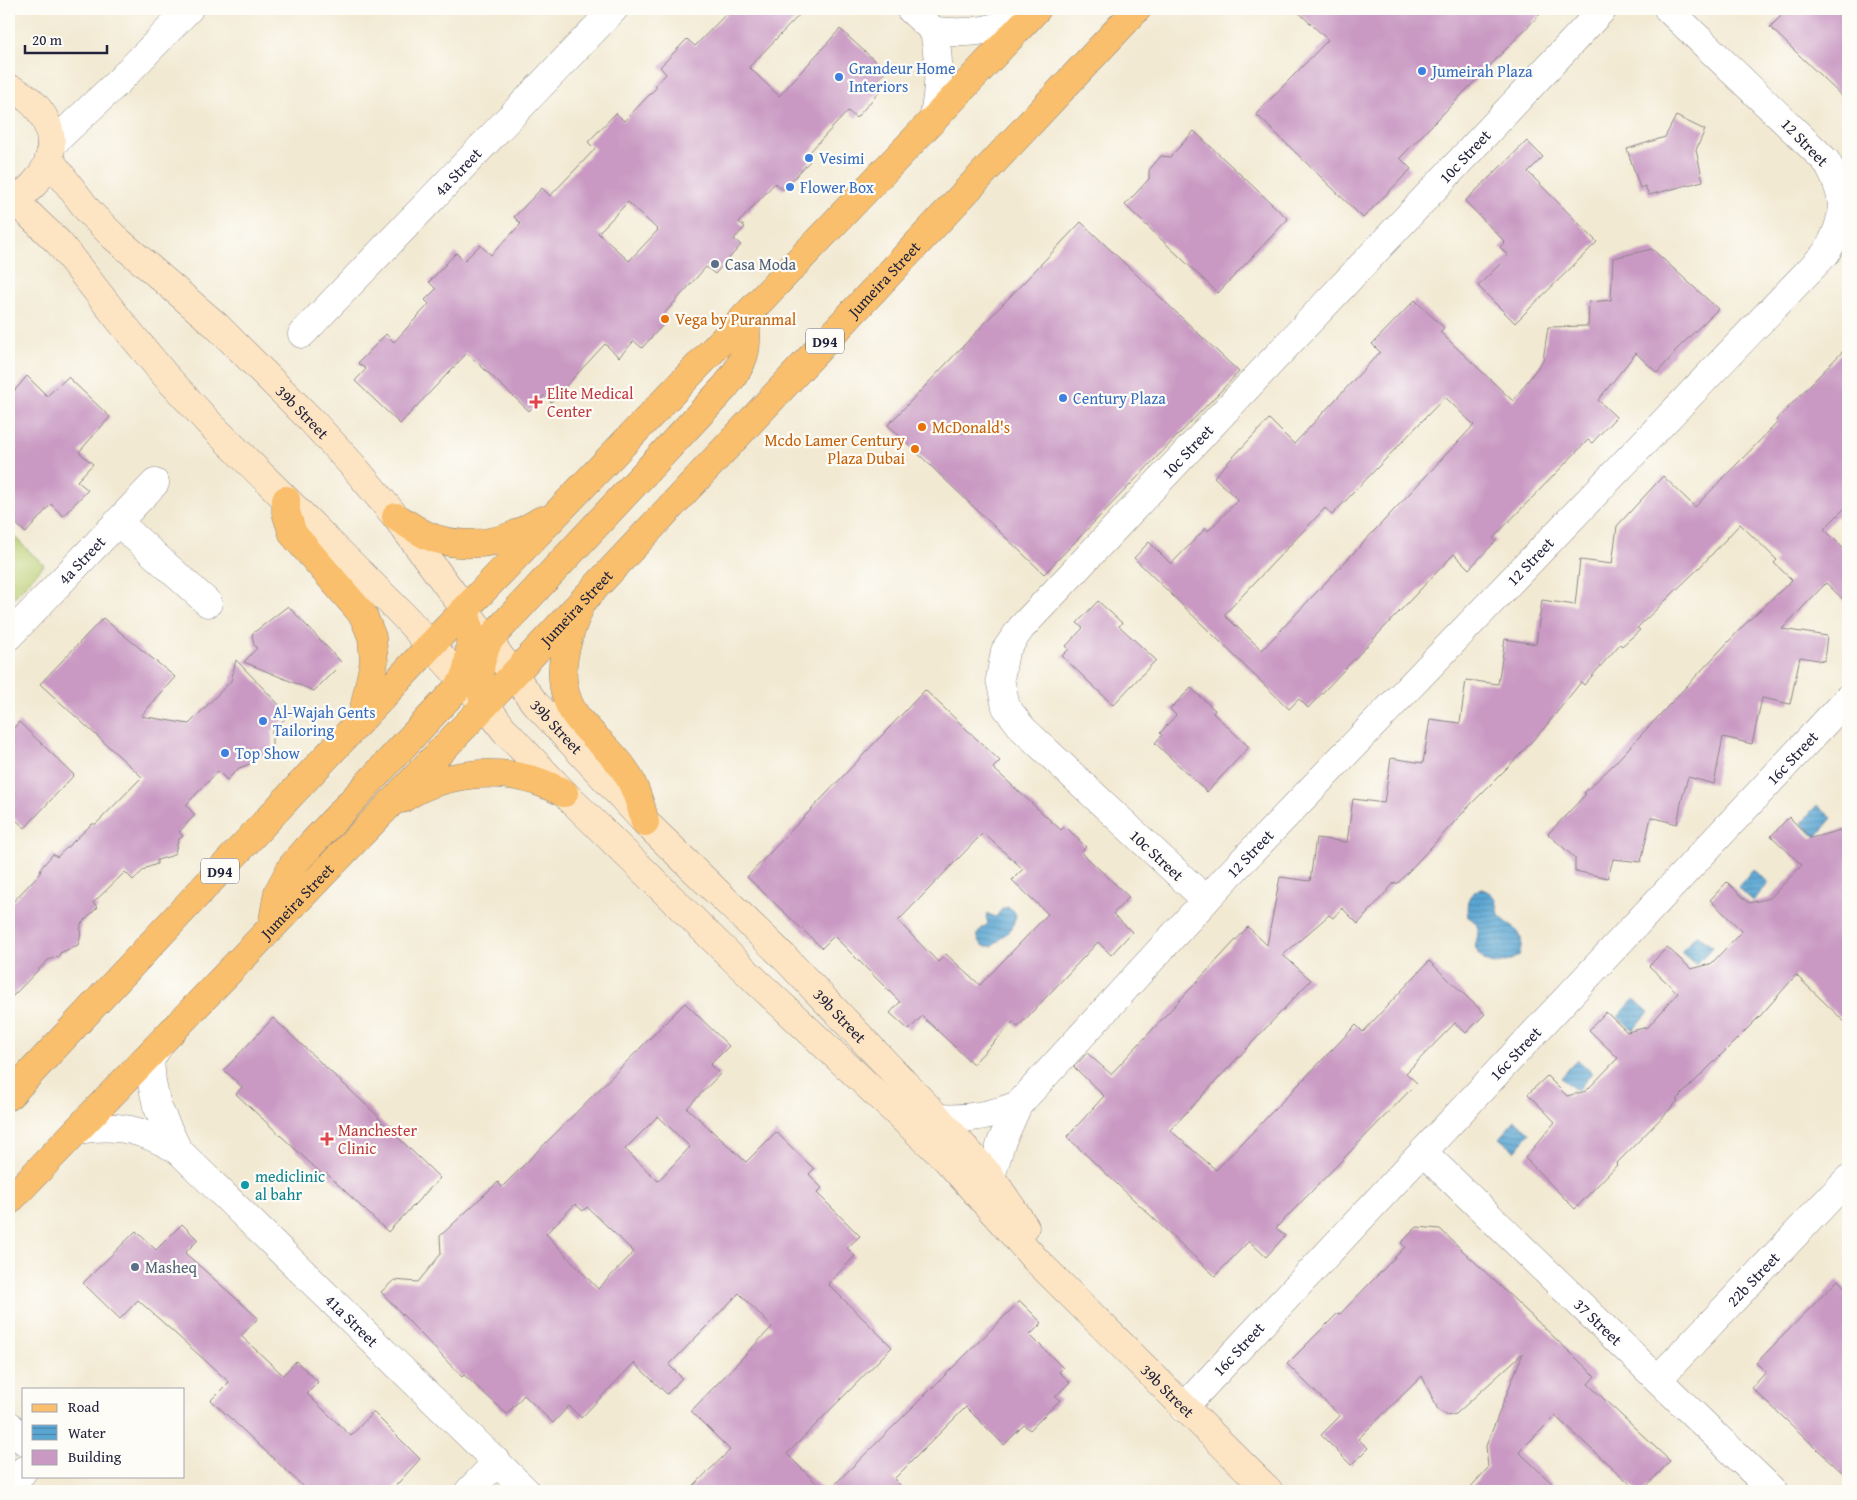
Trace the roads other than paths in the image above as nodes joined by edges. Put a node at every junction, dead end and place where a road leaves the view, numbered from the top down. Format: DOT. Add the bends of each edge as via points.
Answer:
graph roads {
  1 [pos="189,9"];
  2 [pos="614,9"];
  3 [pos="910,9"];
  4 [pos="1036,9"];
  5 [pos="1137,9"];
  6 [pos="1604,9"];
  7 [pos="1668,9"];
  8 [pos="934,31"];
  9 [pos="9,88"];
  10 [pos="933,120"];
  11 [pos="50,152"];
  12 [pos="11,200"];
  13 [pos="745,317"];
  14 [pos="302,334"];
  15 [pos="155,483"];
  16 [pos="286,500"];
  17 [pos="559,512"];
  18 [pos="396,517"];
  19 [pos="118,522"];
  20 [pos="584,599"];
  21 [pos="208,603"];
  22 [pos="465,610"];
  23 [pos="9,636"];
  24 [pos="488,640"];
  25 [pos="431,646"];
  26 [pos="513,674"];
  27 [pos="463,682"];
  28 [pos="1848,698"];
  29 [pos="484,705"];
  30 [pos="362,720"];
  31 [pos="564,793"];
  32 [pos="378,815"];
  33 [pos="646,822"];
  34 [pos="1206,900"];
  35 [pos="272,926"];
  36 [pos="160,1044"];
  37 [pos="9,1096"];
  38 [pos="1018,1105"];
  39 [pos="938,1118"];
  40 [pos="78,1130"];
  41 [pos="178,1150"];
  42 [pos="1423,1152"];
  43 [pos="991,1177"];
  44 [pos="1848,1179"];
  45 [pos="9,1201"];
  46 [pos="1066,1291"];
  47 [pos="1658,1379"];
  48 [pos="1184,1408"];
  49 [pos="9,1425"];
  50 [pos="22,1439"];
  51 [pos="497,1462"];
  52 [pos="22,1472"];
  53 [pos="9,1488"];
  54 [pos="469,1491"];
  55 [pos="526,1491"];
  56 [pos="1269,1491"];
  57 [pos="1774,1491"];
  1 -- 11 [label="street"];
  2 -- 14 [label="street, 4a Street"];
  3 -- 8 [label="street"];
  4 -- 8 [label="street" via="987,30 960,34"];
  4 -- 10 [label="main road, D94"];
  5 -- 20 [label="main road, Jumeira Street / D94"];
  6 -- 34 [label="street, 10c Street" via="1021,628 1005,651 1000,679 1006,706 1023,730"];
  7 -- 34 [label="street, 12 Street" via="1826,161 1836,178 1841,197 1841,217 1836,236 1826,254"];
  8 -- 10 [label="street" via="940,76"];
  9 -- 11 [label="street" via="27,97 40,110 48,126"];
  10 -- 13 [label="main road, D94"];
  11 -- 12 [label="street" via="42,176"];
  11 -- 18 [label="street, 39b Street" via="90,212 265,373 354,467"];
  12 -- 16 [label="street, 39b Street" via="60,243 177,388"];
  13 -- 17 [label="main road, D94"];
  13 -- 24 [label="main road" via="748,338 736,373"];
  15 -- 19 [label="street, 4a Street"];
  16 -- 25 [label="street, 39b Street"];
  16 -- 30 [label="main road" via="293,534 359,609 372,637 374,662"];
  17 -- 18 [label="main road" via="513,536 471,543 449,542 428,535"];
  17 -- 22 [label="main road, D94"];
  18 -- 22 [label="street, 39b Street"];
  19 -- 21 [label="street"];
  19 -- 23 [label="street, 4a Street"];
  20 -- 26 [label="main road, Jumeira Street / D94"];
  20 -- 33 [label="main road" via="568,634 563,656 568,700 578,719 625,770"];
  22 -- 24 [label="street, 39b Street"];
  22 -- 25 [label="main road, D94"];
  22 -- 27 [label="main road" via="471,646"];
  24 -- 26 [label="street, 39b Street"];
  24 -- 29 [label="main road" via="478,672"];
  25 -- 27 [label="street, 39b Street"];
  25 -- 30 [label="main road, D94"];
  26 -- 29 [label="main road, Jumeira Street / D94"];
  26 -- 33 [label="street, 39b Street" via="534,702"];
  27 -- 29 [label="street, 39b Street"];
  27 -- 35 [label="main road" via="292,866 278,892"];
  28 -- 42 [label="street, 16c Street"];
  29 -- 31 [label="street, 39b Street"];
  29 -- 32 [label="main road, Jumeira Street / D94"];
  30 -- 37 [label="main road, D94"];
  31 -- 32 [label="main road" via="538,782 482,774 444,780 409,794"];
  31 -- 46 [label="street, 39b Street" via="756,981 947,1160"];
  32 -- 35 [label="main road, Jumeira Street / D94"];
  33 -- 39 [label="street, 39b Street" via="784,956"];
  34 -- 38 [label="street, 12 Street"];
  35 -- 36 [label="main road, Jumeira Street / D94"];
  36 -- 40 [label="main road, Jumeira Street / D94"];
  36 -- 41 [label="street, 41a Street" via="150,1060 152,1083 165,1127"];
  38 -- 39 [label="street, 12 Street" via="979,1117"];
  38 -- 43 [label="street, 12 Street" via="1001,1142"];
  39 -- 43 [label="street, 39b Street"];
  40 -- 41 [label="street, 41a Street" via="98,1127 137,1130"];
  40 -- 45 [label="main road, Jumeira Street / D94"];
  41 -- 51 [label="street, 41a Street"];
  42 -- 47 [label="street, 37 Street"];
  42 -- 48 [label="street, 16c Street"];
  43 -- 46 [label="street, 39b Street"];
  44 -- 47 [label="street, 22b Street"];
  46 -- 48 [label="street, 39b Street"];
  47 -- 57 [label="street, 37 Street"];
  48 -- 56 [label="street, 39b Street"];
  49 -- 50 [label="street"];
  51 -- 54 [label="street"];
  51 -- 55 [label="street, 41a Street"];
  52 -- 53 [label="street"];
}
